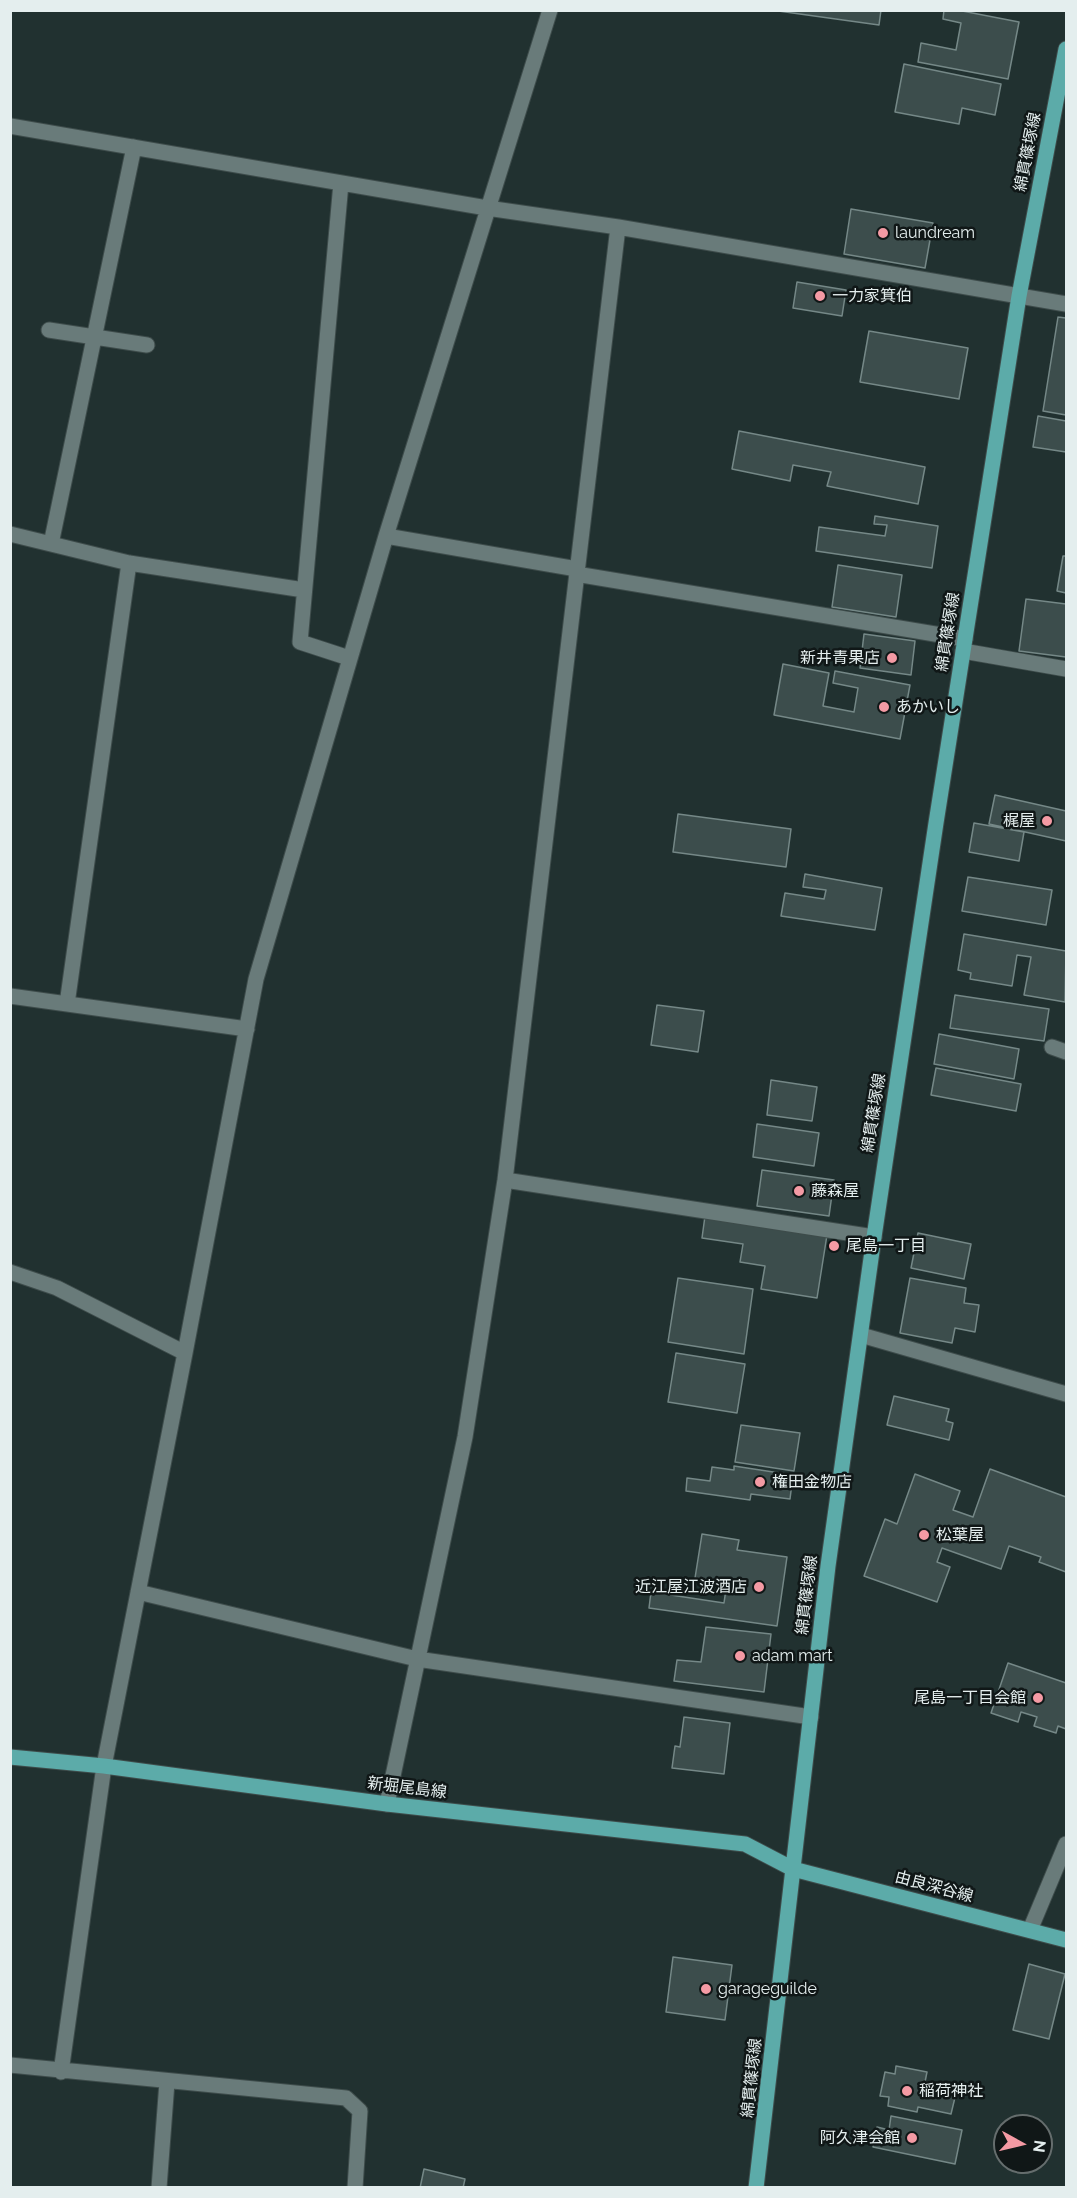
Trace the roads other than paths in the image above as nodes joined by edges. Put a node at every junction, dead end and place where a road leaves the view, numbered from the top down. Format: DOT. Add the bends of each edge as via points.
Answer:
graph roads {
  1 [pos="550,10"];
  2 [pos="1066,49"];
  3 [pos="10,126"];
  4 [pos="134,147"];
  5 [pos="341,183"];
  6 [pos="487,208"];
  7 [pos="618,227"];
  8 [pos="1019,296"];
  9 [pos="1066,304"];
  10 [pos="49,330"];
  11 [pos="95,337"];
  12 [pos="147,345"];
  13 [pos="10,534"];
  14 [pos="386,536"];
  15 [pos="51,544"];
  16 [pos="129,563"];
  17 [pos="577,571"];
  18 [pos="304,590"];
  19 [pos="964,645"];
  20 [pos="349,658"];
  21 [pos="1066,669"];
  22 [pos="10,996"];
  23 [pos="67,1004"];
  24 [pos="246,1029"];
  25 [pos="505,1180"];
  26 [pos="874,1237"];
  27 [pos="10,1272"];
  28 [pos="861,1335"];
  29 [pos="185,1353"];
  30 [pos="1066,1394"];
  31 [pos="138,1592"];
  32 [pos="417,1659"];
  33 [pos="811,1717"];
  34 [pos="10,1756"];
  35 [pos="104,1766"];
  36 [pos="387,1804"];
  37 [pos="1066,1844"];
  38 [pos="793,1869"];
  39 [pos="1030,1930"];
  40 [pos="1066,1940"];
  41 [pos="10,2066"];
  42 [pos="61,2072"];
  43 [pos="167,2082"];
  44 [pos="159,2187"];
  45 [pos="355,2187"];
  46 [pos="756,2187"];
  1 -- 6 [label="street"];
  2 -- 8 [label="main road, 綿貫篠塚線"];
  3 -- 4 [label="street"];
  4 -- 5 [label="street"];
  4 -- 11 [label="street"];
  5 -- 6 [label="street"];
  5 -- 18 [label="street"];
  6 -- 7 [label="street"];
  6 -- 14 [label="street"];
  7 -- 8 [label="street"];
  7 -- 17 [label="street"];
  8 -- 9 [label="street"];
  8 -- 19 [label="main road, 綿貫篠塚線"];
  10 -- 11 [label="street"];
  11 -- 12 [label="street"];
  11 -- 15 [label="street"];
  13 -- 15 [label="street"];
  14 -- 17 [label="street"];
  14 -- 20 [label="street"];
  15 -- 16 [label="street"];
  16 -- 18 [label="street"];
  16 -- 23 [label="street"];
  17 -- 19 [label="street"];
  17 -- 25 [label="street"];
  18 -- 20 [label="street" via="300,642"];
  19 -- 21 [label="street"];
  19 -- 26 [label="main road, 綿貫篠塚線"];
  20 -- 24 [label="street" via="256,979"];
  22 -- 23 [label="street"];
  23 -- 24 [label="street"];
  24 -- 29 [label="street"];
  25 -- 26 [label="street"];
  25 -- 32 [label="street" via="465,1437"];
  26 -- 28 [label="main road, 綿貫篠塚線"];
  27 -- 29 [label="street" via="57,1288"];
  28 -- 30 [label="street"];
  28 -- 33 [label="main road, 綿貫篠塚線"];
  29 -- 31 [label="street"];
  31 -- 32 [label="street"];
  31 -- 35 [label="street"];
  32 -- 33 [label="street"];
  32 -- 36 [label="street"];
  33 -- 38 [label="main road, 綿貫篠塚線"];
  34 -- 35 [label="main road, 新堀尾島線"];
  35 -- 36 [label="main road, 新堀尾島線"];
  35 -- 42 [label="street"];
  36 -- 38 [label="main road, 新堀尾島線" via="745,1844"];
  37 -- 39 [label="street"];
  38 -- 39 [label="main road, 由良深谷線"];
  38 -- 46 [label="main road, 綿貫篠塚線"];
  39 -- 40 [label="main road, 由良深谷線"];
  41 -- 42 [label="street"];
  42 -- 43 [label="street"];
  43 -- 44 [label="street"];
  43 -- 45 [label="street" via="346,2098 360,2111"];
}
